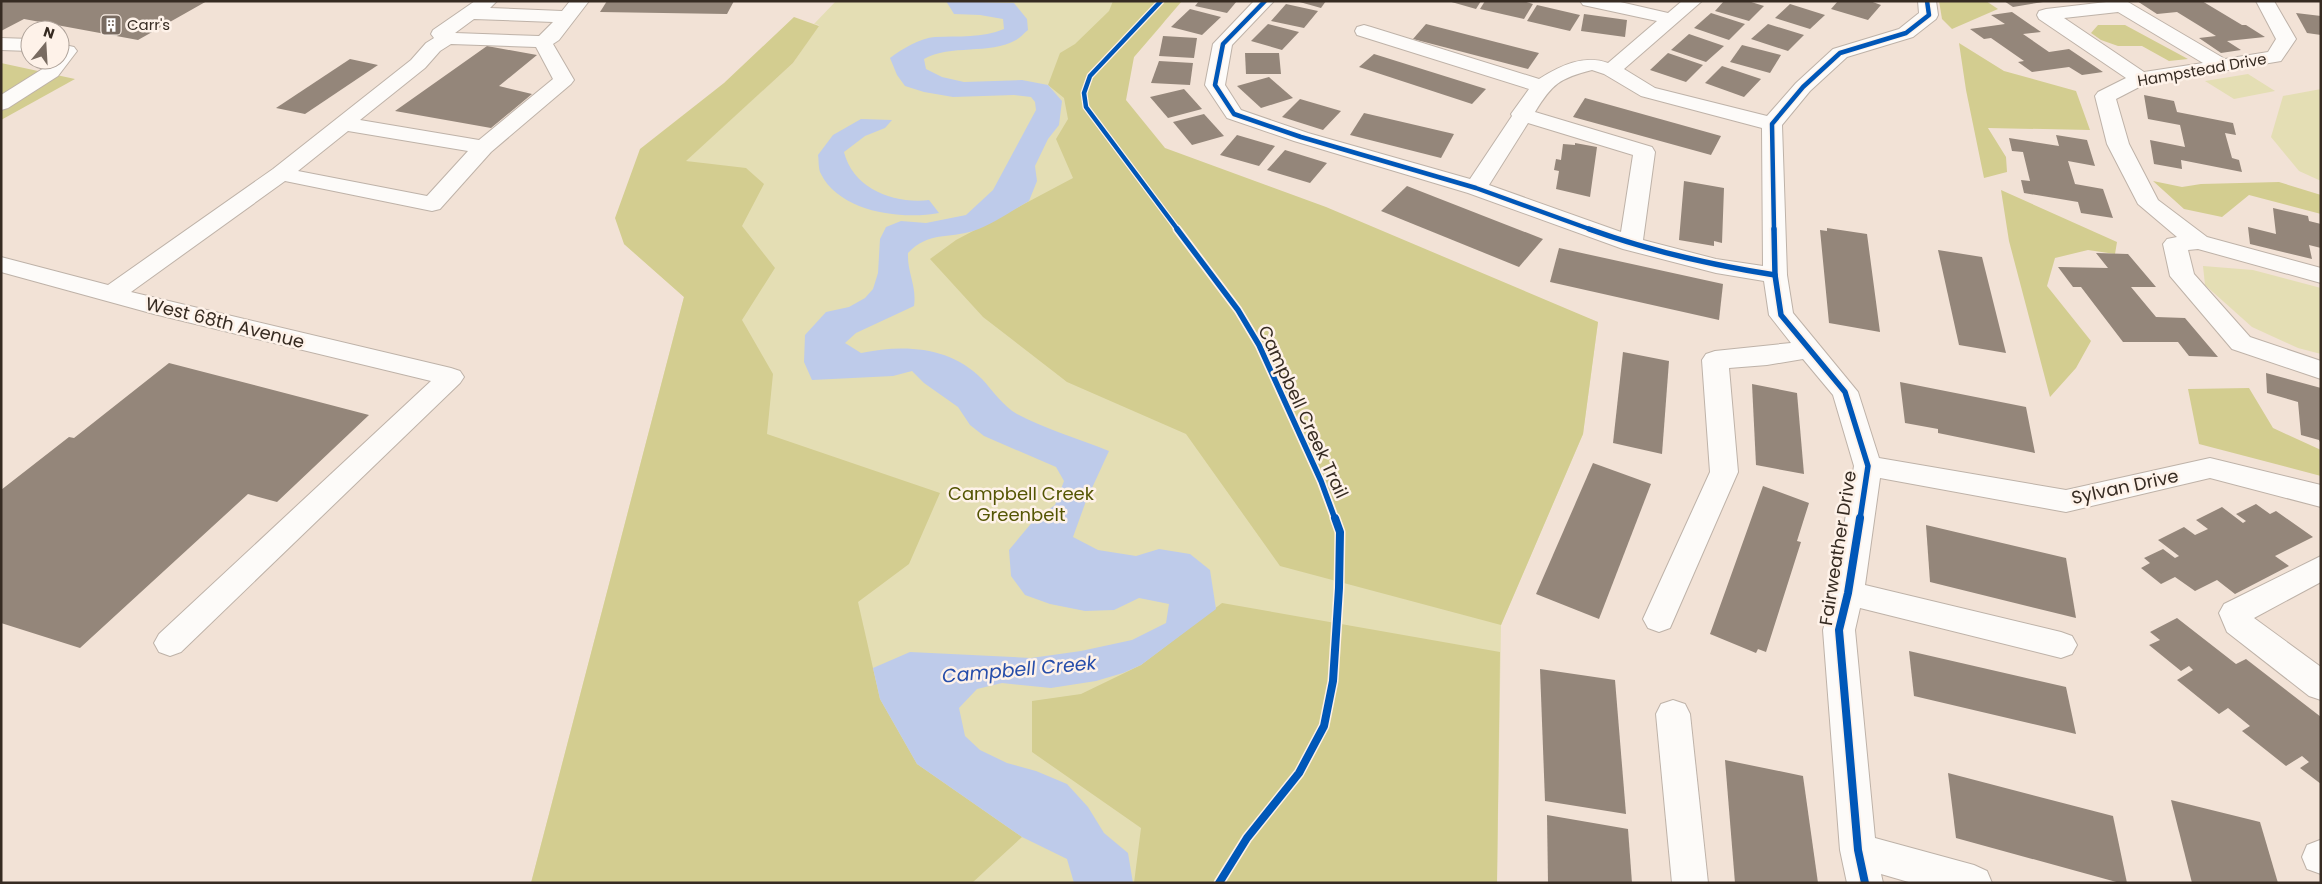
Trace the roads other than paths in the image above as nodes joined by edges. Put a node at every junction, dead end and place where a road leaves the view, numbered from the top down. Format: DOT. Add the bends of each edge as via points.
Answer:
graph roads {
  1 [pos="488,1"];
  2 [pos="580,1"];
  3 [pos="1265,1"];
  4 [pos="1589,1"];
  5 [pos="1693,1"];
  6 [pos="1927,1"];
  7 [pos="2265,1"];
  8 [pos="470,13"];
  9 [pos="567,17"];
  10 [pos="1672,19"];
  11 [pos="1364,31"];
  12 [pos="446,38"];
  13 [pos="543,42"];
  14 [pos="1,44"];
  15 [pos="20,45"];
  16 [pos="2224,66"];
  17 [pos="53,70"];
  18 [pos="1611,70"];
  19 [pos="2140,79"];
  20 [pos="1540,86"];
  21 [pos="1,104"];
  22 [pos="1521,114"];
  23 [pos="344,124"];
  24 [pos="1772,124"];
  25 [pos="483,148"];
  26 [pos="281,174"];
  27 [pos="1476,188"];
  28 [pos="2199,242"];
  29 [pos="1631,244"];
  30 [pos="1,264"];
  31 [pos="1775,275"];
  32 [pos="2321,276"];
  33 [pos="112,294"];
  34 [pos="1809,349"];
  35 [pos="2321,370"];
  36 [pos="1868,466"];
  37 [pos="2321,496"];
  38 [pos="2321,568"];
  39 [pos="1848,593"];
  40 [pos="1659,619"];
  41 [pos="170,643"];
  42 [pos="2061,645"];
  43 [pos="2321,686"];
  44 [pos="1673,714"];
  45 [pos="1862,866"];
  46 [pos="1690,883"];
  47 [pos="1974,883"];
  1 -- 8 [label="street"];
  2 -- 9 [label="street"];
  3 -- 27 [label="street" via="1223,44 1215,85 1234,114"];
  4 -- 10 [label="street"];
  5 -- 10 [label="street"];
  6 -- 24 [label="street" via="1929,15 1906,33 1840,53 1803,87"];
  7 -- 16 [label="street, Hampstead Drive" via="2286,39 2274,57"];
  8 -- 9 [label="street"];
  8 -- 12 [label="street" via="440,34"];
  9 -- 13 [label="street"];
  10 -- 18 [label="street"];
  11 -- 20 [label="street"];
  12 -- 13 [label="street"];
  12 -- 23 [label="street"];
  13 -- 25 [label="street" via="564,80"];
  14 -- 15 [label="street"];
  16 -- 19 [label="street, Hampstead Drive"];
  16 -- 19 [label="street" via="2121,6 2046,15"];
  17 -- 21 [label="street"];
  18 -- 20 [label="street" via="1593,64 1566,71"];
  18 -- 24 [label="street" via="1648,92"];
  19 -- 28 [label="street, Hampstead Drive" via="2105,96 2118,144 2149,204"];
  20 -- 22 [label="street"];
  22 -- 27 [label="street"];
  22 -- 29 [label="street" via="1644,152"];
  23 -- 25 [label="street"];
  23 -- 26 [label="street"];
  24 -- 31 [label="street, Fairweather Drive"];
  25 -- 26 [label="street" via="432,204"];
  26 -- 33 [label="street"];
  27 -- 29 [label="street"];
  28 -- 32 [label="street, Hampstead Drive"];
  28 -- 35 [label="street" via="2175,244 2182,276 2241,343"];
  29 -- 31 [label="street" via="1716,266"];
  30 -- 33 [label="street, West 68th Avenue"];
  31 -- 34 [label="street, Fairweather Drive" via="1781,315"];
  33 -- 41 [label="street, West 68th Avenue" via="451,377"];
  34 -- 36 [label="street, Fairweather Drive" via="1846,392"];
  34 -- 40 [label="street" via="1715,360 1724,472"];
  36 -- 37 [label="street, Sylvan Drive" via="2066,501 2210,468"];
  36 -- 39 [label="street, Fairweather Drive"];
  38 -- 43 [label="street" via="2235,613 2238,623"];
  39 -- 42 [label="street"];
  39 -- 45 [label="street, Fairweather Drive" via="1838,630"];
  44 -- 46 [label="street"];
  45 -- 47 [label="street"];
}
